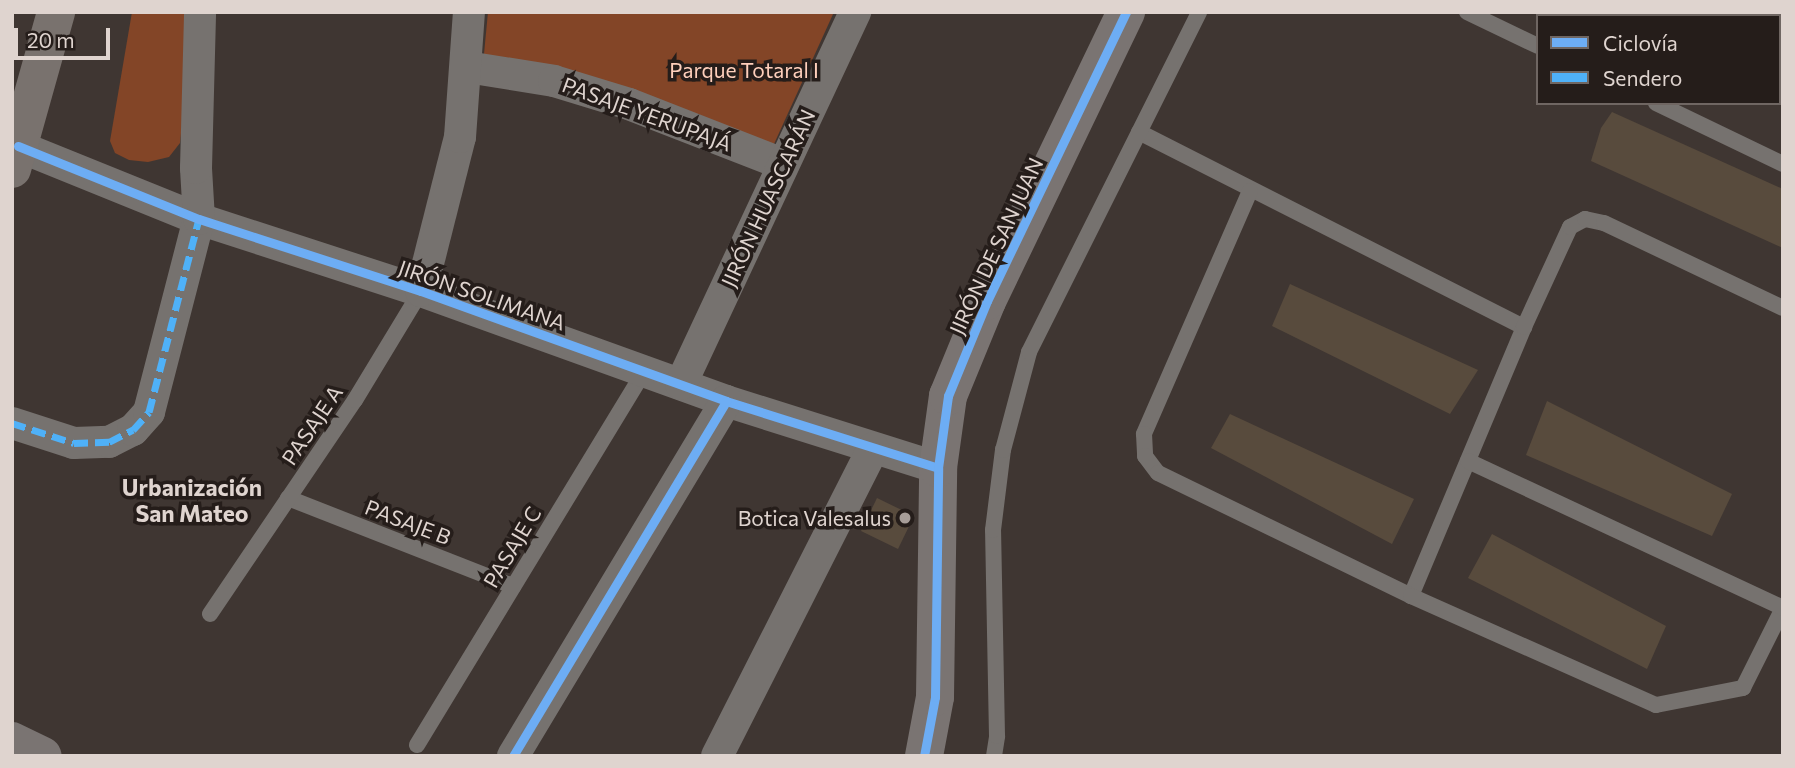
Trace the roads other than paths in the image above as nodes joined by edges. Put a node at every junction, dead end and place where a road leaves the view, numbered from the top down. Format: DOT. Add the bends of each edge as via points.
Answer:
graph roads {
  1 [pos="56,12"];
  2 [pos="200,12"];
  3 [pos="469,12"];
  4 [pos="856,12"];
  5 [pos="1126,12"];
  6 [pos="1199,12"];
  7 [pos="1467,12"];
  8 [pos="1536,45"];
  9 [pos="467,67"];
  10 [pos="1660,105"];
  11 [pos="1139,132"];
  12 [pos="15,158"];
  13 [pos="783,164"];
  14 [pos="1783,164"];
  15 [pos="1250,191"];
  16 [pos="199,219"];
  17 [pos="421,291"];
  18 [pos="1783,308"];
  19 [pos="1524,327"];
  20 [pos="644,372"];
  21 [pos="681,384"];
  22 [pos="726,401"];
  23 [pos="12,423"];
  24 [pos="873,448"];
  25 [pos="1468,461"];
  26 [pos="938,468"];
  27 [pos="288,498"];
  28 [pos="513,586"];
  29 [pos="1411,596"];
  30 [pos="1783,608"];
  31 [pos="210,614"];
  32 [pos="12,741"];
  33 [pos="417,745"];
  34 [pos="43,756"];
  35 [pos="513,756"];
  36 [pos="717,756"];
  37 [pos="924,756"];
  38 [pos="994,756"];
  1 -- 12 [label="main road"];
  2 -- 16 [label="street"];
  3 -- 9 [label="street"];
  4 -- 13 [label="street, JIRÓN HUASCARÁN"];
  5 -- 26 [label="street, JIRÓN DE SAN JUAN" via="982,313 948,396"];
  6 -- 11 [label="lane"];
  7 -- 8 [label="lane"];
  9 -- 13 [label="street, PASAJE YERUPAJÁ" via="554,81 629,104"];
  9 -- 17 [label="street" via="460,137"];
  10 -- 14 [label="lane"];
  11 -- 15 [label="lane"];
  11 -- 38 [label="lane" via="1029,352 1003,450 993,530"];
  12 -- 16 [label="street, JIRÓN SOLIMANA"];
  13 -- 21 [label="street, JIRÓN HUASCARÁN"];
  15 -- 19 [label="lane"];
  15 -- 29 [label="lane" via="1144,435 1145,456 1158,473"];
  16 -- 17 [label="street, JIRÓN SOLIMANA"];
  16 -- 23 [label="street" via="149,412 133,430 109,442 74,443"];
  17 -- 20 [label="street, JIRÓN SOLIMANA"];
  17 -- 27 [label="lane, PASAJE A"];
  18 -- 19 [label="lane" via="1604,223 1585,219 1570,227"];
  19 -- 25 [label="lane"];
  20 -- 21 [label="street, JIRÓN SOLIMANA"];
  20 -- 28 [label="lane, PASAJE C"];
  21 -- 22 [label="street, JIRÓN SOLIMANA"];
  22 -- 24 [label="street, JIRÓN SOLIMANA"];
  22 -- 35 [label="street"];
  24 -- 26 [label="street, JIRÓN SOLIMANA"];
  24 -- 36 [label="street"];
  25 -- 29 [label="lane"];
  25 -- 30 [label="lane"];
  26 -- 37 [label="street, JIRÓN DE SAN JUAN" via="935,697"];
  27 -- 28 [label="lane, PASAJE B"];
  27 -- 31 [label="lane, PASAJE A"];
  28 -- 33 [label="lane, PASAJE C"];
  29 -- 30 [label="lane" via="1656,705 1743,688"];
  32 -- 34 [label="street"];
}
